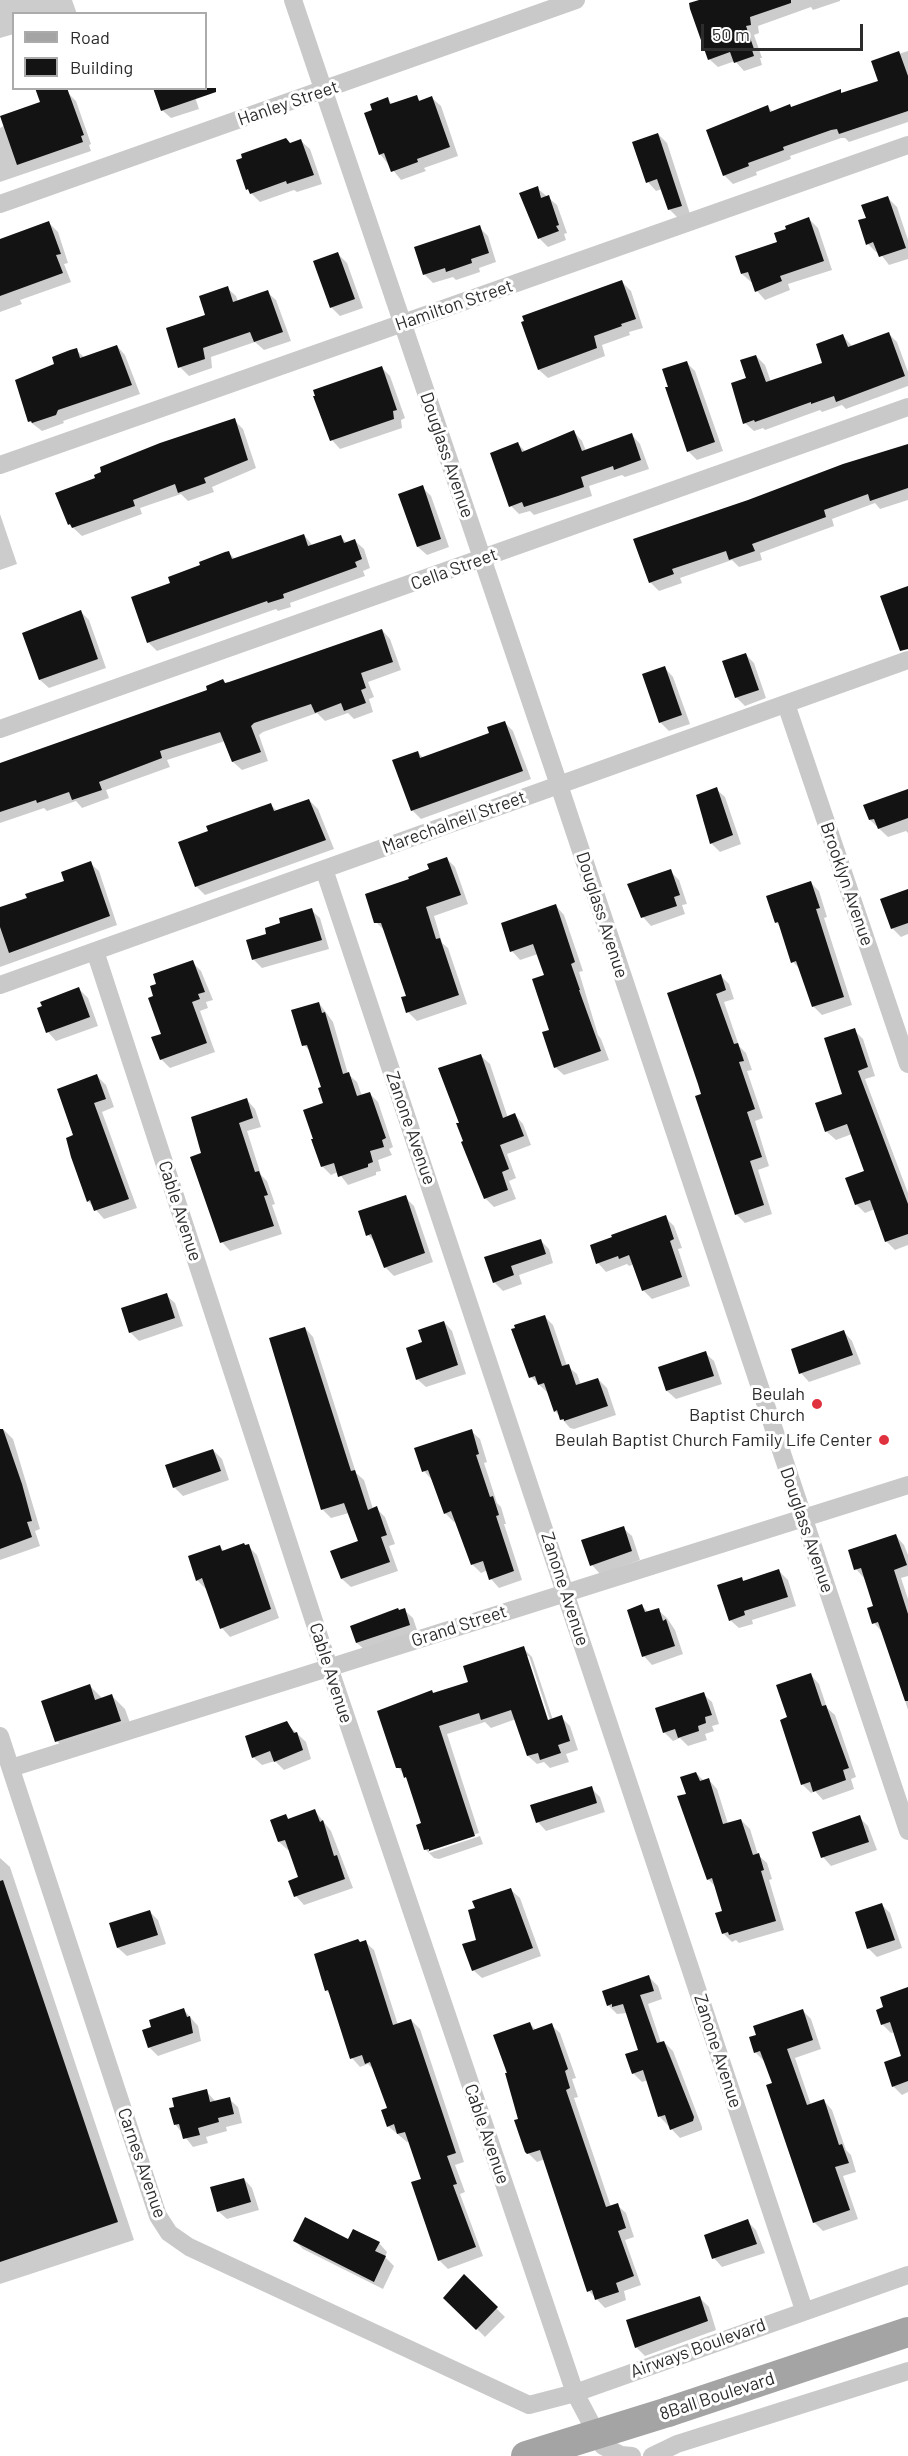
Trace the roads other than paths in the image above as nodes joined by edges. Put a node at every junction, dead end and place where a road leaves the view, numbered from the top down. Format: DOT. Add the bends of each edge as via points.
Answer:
graph roads {
  1 [pos="293,0"];
  2 [pos="576,0"];
  3 [pos="325,90"];
  4 [pos="908,145"];
  5 [pos="0,204"];
  6 [pos="403,323"];
  7 [pos="908,407"];
  8 [pos="0,465"];
  9 [pos="482,559"];
  10 [pos="908,660"];
  11 [pos="786,704"];
  12 [pos="0,729"];
  13 [pos="559,785"];
  14 [pos="324,869"];
  15 [pos="95,951"];
  16 [pos="0,985"];
  17 [pos="908,1064"];
  18 [pos="908,1485"];
  19 [pos="802,1518"];
  20 [pos="566,1593"];
  21 [pos="329,1667"];
  22 [pos="0,1736"];
  23 [pos="11,1768"];
  24 [pos="908,1831"];
  25 [pos="908,2275"];
  26 [pos="804,2310"];
  27 [pos="908,2332"];
  28 [pos="908,2371"];
  29 [pos="575,2393"];
  30 [pos="526,2456"];
  31 [pos="632,2456"];
  32 [pos="652,2456"];
  1 -- 3 [label="street, Douglass Avenue"];
  2 -- 3 [label="street, Hanley Street"];
  3 -- 5 [label="street, Hanley Street"];
  3 -- 6 [label="street, Douglass Avenue"];
  4 -- 6 [label="street, Hamilton Street"];
  6 -- 8 [label="street, Hamilton Street"];
  6 -- 9 [label="street, Douglass Avenue"];
  7 -- 9 [label="street, Cella Street"];
  9 -- 12 [label="street, Cella Street"];
  9 -- 13 [label="street, Douglass Avenue"];
  10 -- 11 [label="street, Marechalneil Street"];
  11 -- 13 [label="street, Marechalneil Street"];
  11 -- 17 [label="street, Brooklyn Avenue"];
  13 -- 14 [label="street, Marechalneil Street"];
  13 -- 19 [label="street, Douglass Avenue"];
  14 -- 15 [label="street, Marechalneil Street"];
  14 -- 20 [label="street, Zanone Avenue"];
  15 -- 16 [label="street, Marechalneil Street"];
  15 -- 21 [label="street, Cable Avenue"];
  18 -- 19 [label="street, Grand Street"];
  19 -- 20 [label="street, Grand Street"];
  19 -- 24 [label="street, Douglass Avenue"];
  20 -- 21 [label="street, Grand Street"];
  20 -- 26 [label="street, Zanone Avenue"];
  21 -- 23 [label="street, Grand Street"];
  21 -- 29 [label="street, Cable Avenue"];
  22 -- 23 [label="street, Carnes Avenue"];
  23 -- 29 [label="street, Carnes Avenue" via="158,2216 169,2233 189,2247 529,2404"];
  25 -- 26 [label="street, Airways Boulevard"];
  26 -- 29 [label="street, Airways Boulevard"];
  27 -- 30 [label="main road, 8Ball Boulevard, bridge"];
  28 -- 32 [label="street" via="677,2444"];
  29 -- 31 [label="street" via="603,2446"];
}
